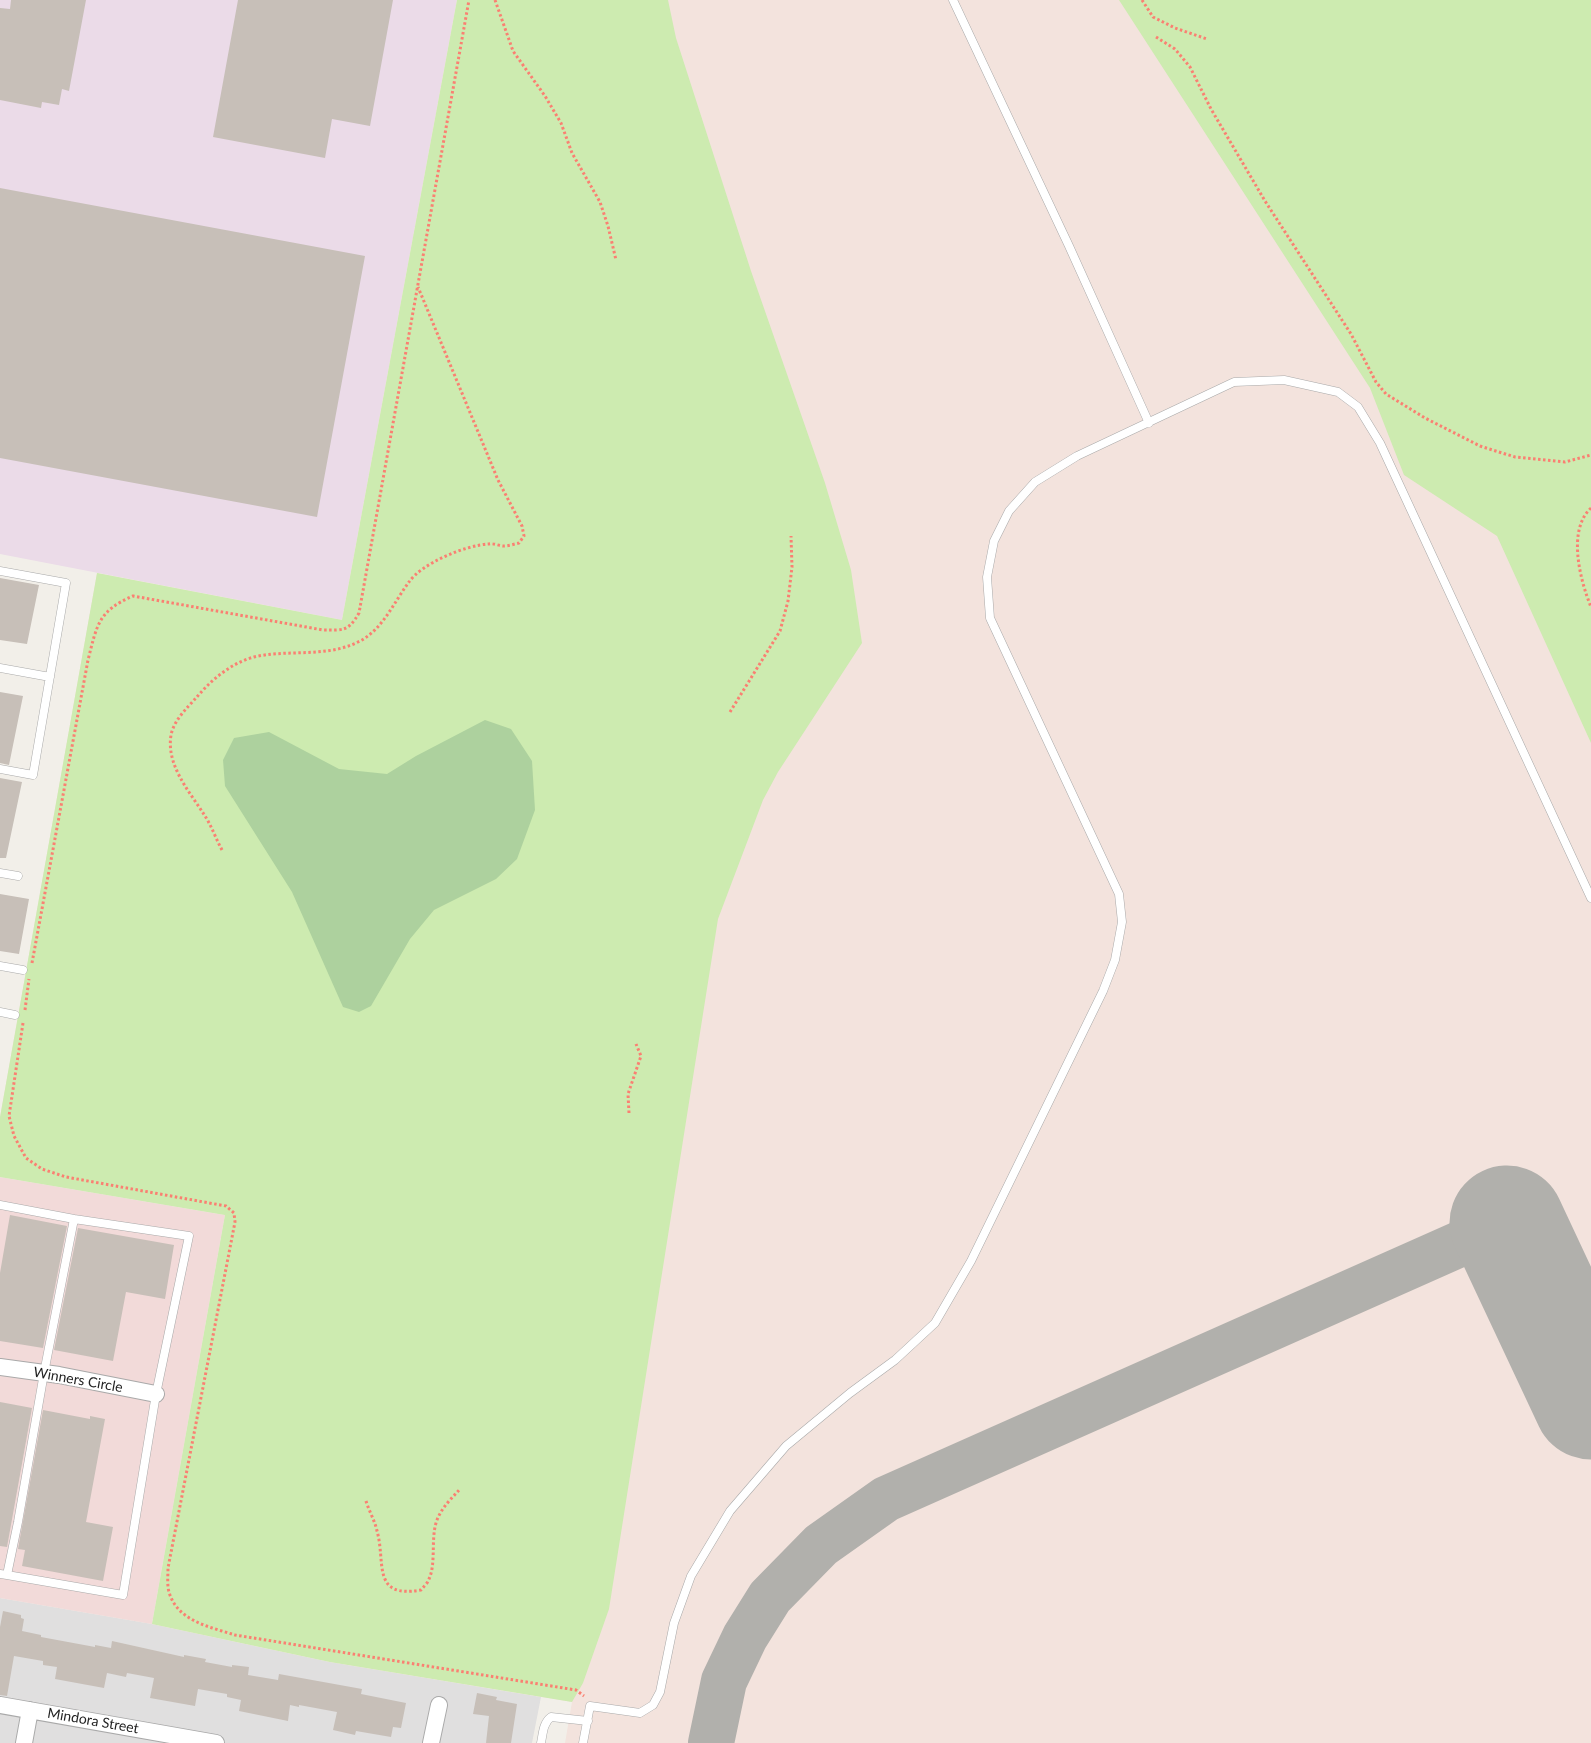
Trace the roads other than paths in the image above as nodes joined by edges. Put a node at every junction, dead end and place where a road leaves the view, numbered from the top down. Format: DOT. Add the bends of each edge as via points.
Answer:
graph roads {
  1 [pos="953,0"];
  2 [pos="1149,423"];
  3 [pos="0,571"];
  4 [pos="0,668"];
  5 [pos="50,677"];
  6 [pos="0,769"];
  7 [pos="0,873"];
  8 [pos="18,876"];
  9 [pos="1591,898"];
  10 [pos="0,966"];
  11 [pos="23,970"];
  12 [pos="0,1012"];
  13 [pos="15,1015"];
  14 [pos="0,1205"];
  15 [pos="74,1218"];
  16 [pos="0,1367"];
  17 [pos="44,1373"];
  18 [pos="156,1394"];
  19 [pos="4,1575"];
  20 [pos="0,1705"];
  21 [pos="439,1705"];
  22 [pos="30,1710"];
  23 [pos="588,1721"];
  24 [pos="24,1743"];
  25 [pos="216,1743"];
  26 [pos="431,1743"];
  27 [pos="541,1743"];
  28 [pos="583,1743"];
  1 -- 2 [label="lane"];
  2 -- 9 [label="lane" via="1234,382 1284,380 1338,392 1358,407 1384,452"];
  2 -- 23 [label="lane" via="1077,456 1035,482 1009,511 994,541 988,577 990,618 1119,894 1122,922 1115,960 1103,991 971,1261 935,1323 896,1360 786,1446 730,1511 691,1576 674,1623 660,1692 653,1705 640,1713 590,1706"];
  3 -- 5 [label="lane" via="66,583"];
  4 -- 5 [label="lane"];
  5 -- 6 [label="lane" via="33,775"];
  7 -- 8 [label="lane"];
  10 -- 11 [label="lane"];
  12 -- 13 [label="lane"];
  14 -- 15 [label="lane"];
  15 -- 17 [label="lane"];
  15 -- 18 [label="lane" via="189,1236"];
  16 -- 17 [label="street, Winners Circle"];
  17 -- 18 [label="street, Winners Circle"];
  17 -- 19 [label="lane" via="18,1522"];
  18 -- 19 [label="lane" via="123,1595"];
  20 -- 22 [label="street, Mindora Street"];
  21 -- 26 [label="street"];
  22 -- 24 [label="street"];
  22 -- 25 [label="street, Mindora Street"];
  23 -- 27 [label="lane" via="551,1717 544,1727"];
  23 -- 28 [label="lane"];
}
